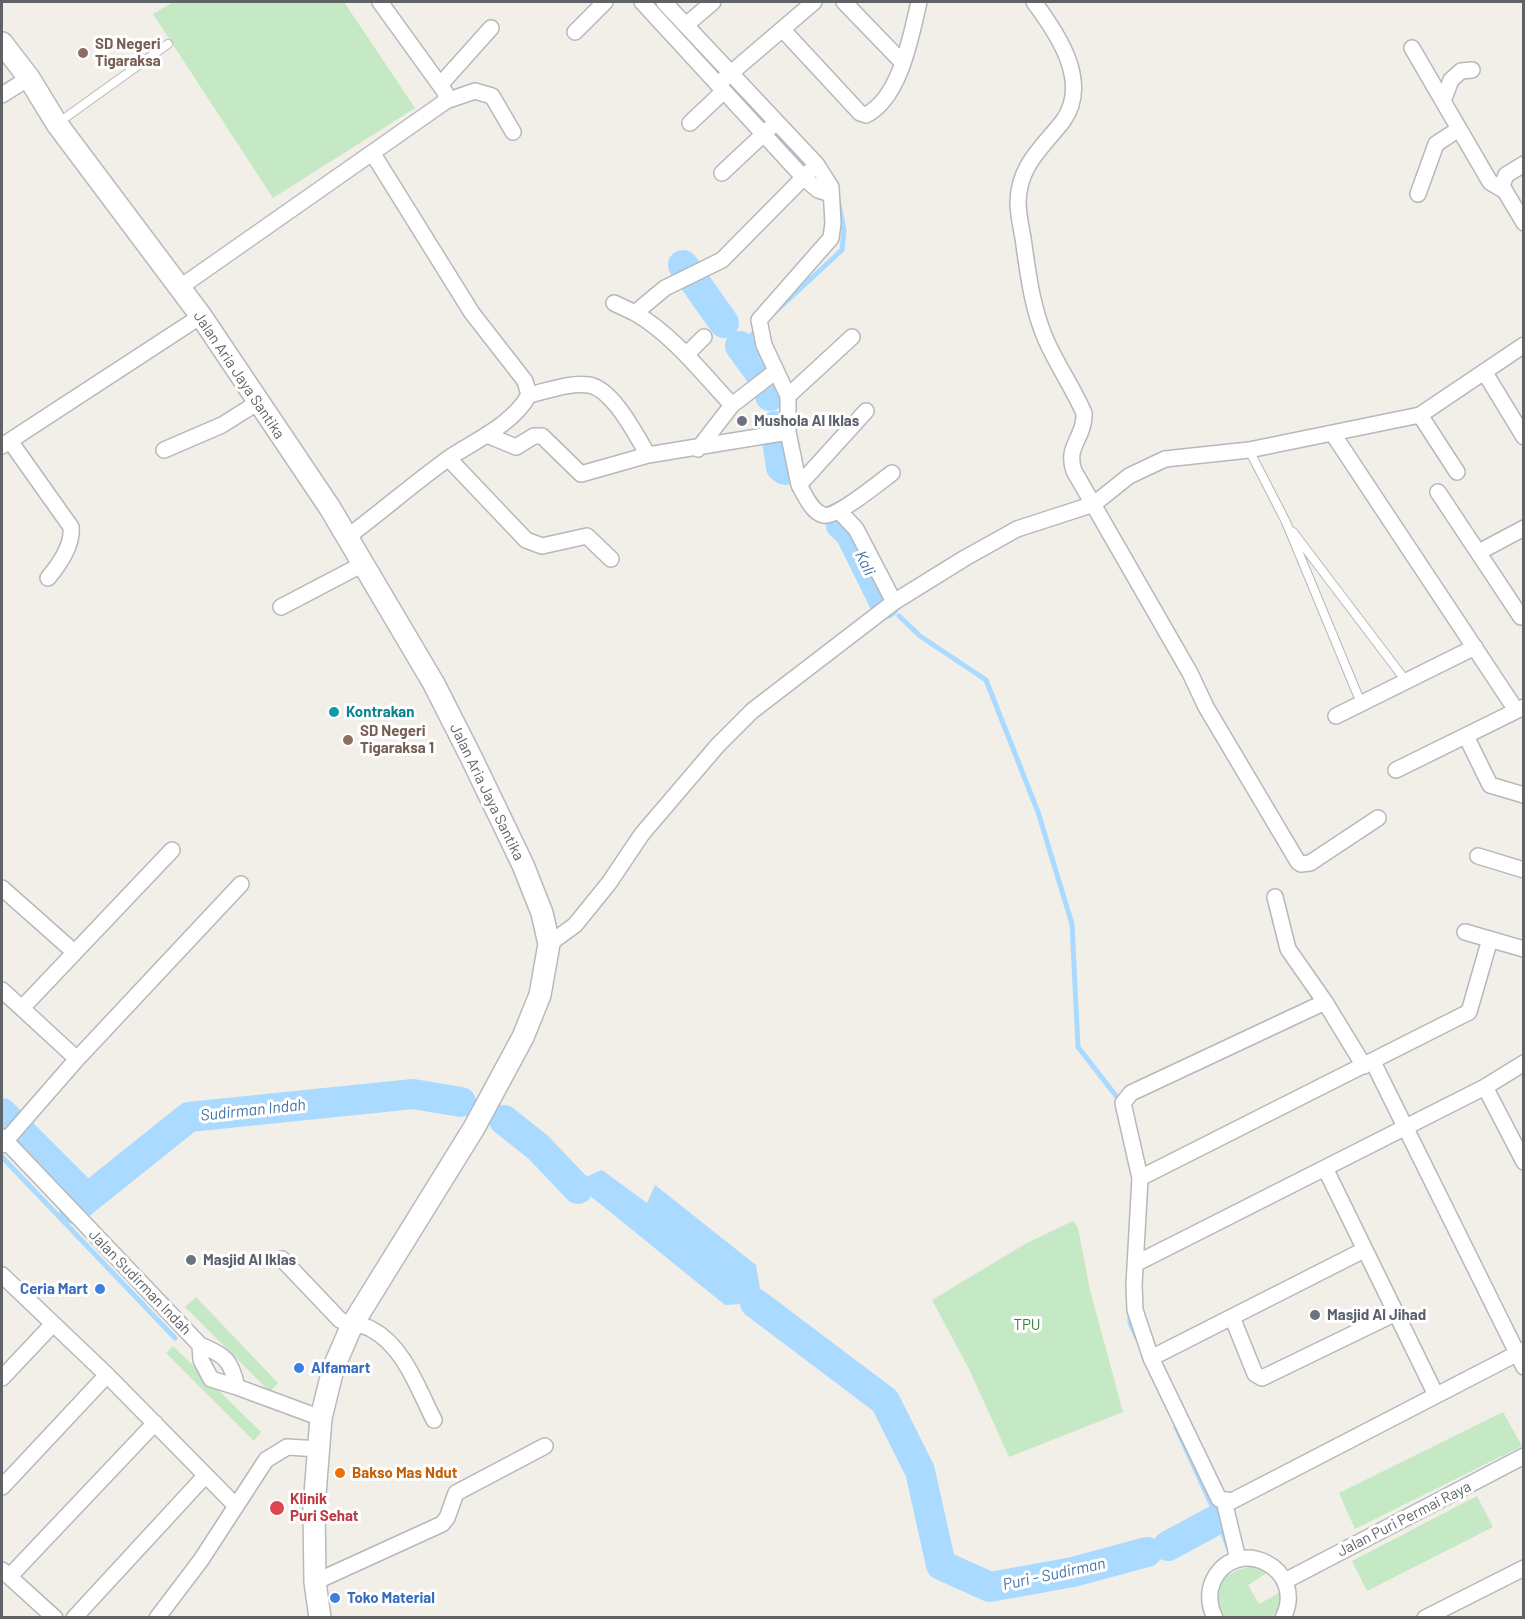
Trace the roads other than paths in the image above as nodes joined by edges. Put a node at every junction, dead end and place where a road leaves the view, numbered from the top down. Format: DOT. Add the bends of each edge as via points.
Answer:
graph roads {
  1 [pos="380,2"];
  2 [pos="605,2"];
  3 [pos="642,2"];
  4 [pos="664,2"];
  5 [pos="713,2"];
  6 [pos="814,2"];
  7 [pos="844,2"];
  8 [pos="919,2"];
  9 [pos="1034,2"];
  10 [pos="686,26"];
  11 [pos="491,28"];
  12 [pos="783,30"];
  13 [pos="574,32"];
  14 [pos="2,43"];
  15 [pos="168,44"];
  16 [pos="1412,48"];
  17 [pos="903,63"];
  18 [pos="1472,70"];
  19 [pos="731,73"];
  20 [pos="29,78"];
  21 [pos="440,85"];
  22 [pos="721,88"];
  23 [pos="2,95"];
  24 [pos="446,101"];
  25 [pos="1443,101"];
  26 [pos="776,121"];
  27 [pos="690,123"];
  28 [pos="57,124"];
  29 [pos="1459,129"];
  30 [pos="513,132"];
  31 [pos="764,134"];
  32 [pos="373,154"];
  33 [pos="1524,164"];
  34 [pos="817,165"];
  35 [pos="722,173"];
  36 [pos="803,177"];
  37 [pos="1504,191"];
  38 [pos="830,194"];
  39 [pos="1418,194"];
  40 [pos="1524,223"];
  41 [pos="179,288"];
  42 [pos="614,303"];
  43 [pos="635,313"];
  44 [pos="201,316"];
  45 [pos="852,336"];
  46 [pos="705,338"];
  47 [pos="1522,350"];
  48 [pos="686,355"];
  49 [pos="776,371"];
  50 [pos="1485,373"];
  51 [pos="528,395"];
  52 [pos="788,396"];
  53 [pos="257,403"];
  54 [pos="732,405"];
  55 [pos="866,411"];
  56 [pos="1420,415"];
  57 [pos="788,432"];
  58 [pos="1334,434"];
  59 [pos="487,435"];
  60 [pos="1524,437"];
  61 [pos="6,444"];
  62 [pos="698,449"];
  63 [pos="164,450"];
  64 [pos="1249,450"];
  65 [pos="648,455"];
  66 [pos="449,459"];
  67 [pos="1458,472"];
  68 [pos="892,473"];
  69 [pos="799,485"];
  70 [pos="1438,492"];
  71 [pos="1094,504"];
  72 [pos="839,511"];
  73 [pos="1286,522"];
  74 [pos="1524,528"];
  75 [pos="346,538"];
  76 [pos="1479,552"];
  77 [pos="611,559"];
  78 [pos="363,564"];
  79 [pos="48,578"];
  80 [pos="894,602"];
  81 [pos="281,607"];
  82 [pos="1521,617"];
  83 [pos="1475,647"];
  84 [pos="1406,681"];
  85 [pos="1361,703"];
  86 [pos="1520,708"];
  87 [pos="1336,716"];
  88 [pos="1466,736"];
  89 [pos="1396,770"];
  90 [pos="1524,795"];
  91 [pos="1378,818"];
  92 [pos="172,850"];
  93 [pos="1478,856"];
  94 [pos="1524,870"];
  95 [pos="241,884"];
  96 [pos="2,888"];
  97 [pos="1275,897"];
  98 [pos="1465,932"];
  99 [pos="1490,939"];
  100 [pos="549,944"];
  101 [pos="1524,949"];
  102 [pos="73,951"];
  103 [pos="2,990"];
  104 [pos="1325,1002"];
  105 [pos="22,1008"];
  106 [pos="77,1059"];
  107 [pos="1524,1063"];
  108 [pos="1369,1064"];
  109 [pos="1485,1087"];
  110 [pos="1406,1127"];
  111 [pos="3,1141"];
  112 [pos="1522,1156"];
  113 [pos="1325,1168"];
  114 [pos="1140,1178"];
  115 [pos="1364,1250"];
  116 [pos="282,1260"];
  117 [pos="1135,1264"];
  118 [pos="2,1275"];
  119 [pos="1396,1313"];
  120 [pos="1232,1317"];
  121 [pos="53,1324"];
  122 [pos="352,1325"];
  123 [pos="200,1345"];
  124 [pos="1521,1357"];
  125 [pos="1151,1358"];
  126 [pos="107,1375"];
  127 [pos="2,1378"];
  128 [pos="237,1387"];
  129 [pos="1436,1395"];
  130 [pos="321,1418"];
  131 [pos="434,1420"];
  132 [pos="155,1423"];
  133 [pos="545,1446"];
  134 [pos="320,1449"];
  135 [pos="1524,1456"];
  136 [pos="205,1476"];
  137 [pos="2,1487"];
  138 [pos="1224,1501"];
  139 [pos="236,1506"];
  140 [pos="1238,1559"];
  141 [pos="1524,1568"];
  142 [pos="6,1573"];
  143 [pos="1285,1581"];
  144 [pos="315,1582"];
  145 [pos="55,1617"];
  146 [pos="74,1617"];
  147 [pos="156,1617"];
  148 [pos="320,1617"];
  149 [pos="1212,1617"];
  150 [pos="1283,1617"];
  151 [pos="1425,1617"];
  1 -- 21 [label="street"];
  2 -- 13 [label="street"];
  3 -- 22 [label="street"];
  4 -- 10 [label="street"];
  5 -- 10 [label="street"];
  6 -- 12 [label="street"];
  7 -- 17 [label="street"];
  8 -- 17 [label="street"];
  9 -- 71 [label="street" via="1062,44 1073,82 1072,99 1062,122 1029,160 1018,203 1034,306 1046,340 1084,413 1084,425 1070,459"];
  10 -- 19 [label="street"];
  11 -- 21 [label="street"];
  12 -- 17 [label="street" via="863,114 871,113 879,104"];
  12 -- 19 [label="street"];
  14 -- 20 [label="street, Jalan Aria Jaya Santika"];
  15 -- 28 [label="lane"];
  16 -- 25 [label="street"];
  18 -- 25 [label="street" via="1461,71 1451,80"];
  19 -- 22 [label="street"];
  19 -- 26 [label="street"];
  20 -- 23 [label="street"];
  20 -- 28 [label="street, Jalan Aria Jaya Santika"];
  21 -- 24 [label="street"];
  22 -- 27 [label="street"];
  22 -- 31 [label="street"];
  24 -- 30 [label="street" via="475,91 492,96"];
  24 -- 32 [label="street"];
  25 -- 29 [label="street"];
  26 -- 31 [label="street"];
  26 -- 34 [label="street"];
  28 -- 41 [label="street, Jalan Aria Jaya Santika"];
  29 -- 37 [label="street" via="1490,182"];
  29 -- 39 [label="street" via="1436,144"];
  31 -- 35 [label="street"];
  31 -- 36 [label="street"];
  32 -- 41 [label="street"];
  32 -- 51 [label="street" via="472,313 525,381"];
  33 -- 37 [label="street" via="1503,180"];
  34 -- 36 [label="street"];
  34 -- 38 [label="street" via="828,179"];
  36 -- 38 [label="street" via="818,190"];
  36 -- 43 [label="street" via="722,260 665,288"];
  37 -- 40 [label="street"];
  38 -- 49 [label="street" via="831,238 759,320 764,345"];
  41 -- 44 [label="street, Jalan Aria Jaya Santika"];
  42 -- 43 [label="street"];
  43 -- 48 [label="street"];
  44 -- 53 [label="street, Jalan Aria Jaya Santika"];
  44 -- 61 [label="street"];
  45 -- 52 [label="street"];
  46 -- 48 [label="street"];
  47 -- 50 [label="street"];
  48 -- 54 [label="street"];
  49 -- 52 [label="street"];
  49 -- 54 [label="street"];
  50 -- 56 [label="street"];
  50 -- 60 [label="street"];
  51 -- 59 [label="street" via="522,407"];
  51 -- 65 [label="street" via="580,385 599,388 628,422"];
  52 -- 57 [label="street"];
  53 -- 63 [label="street" via="222,425"];
  53 -- 75 [label="street, Jalan Aria Jaya Santika" via="330,508"];
  54 -- 62 [label="street"];
  55 -- 69 [label="street"];
  56 -- 58 [label="street"];
  56 -- 67 [label="street"];
  57 -- 62 [label="street"];
  57 -- 69 [label="street"];
  58 -- 64 [label="street"];
  58 -- 83 [label="street"];
  59 -- 65 [label="street" via="516,447 534,436 542,436 581,474"];
  59 -- 66 [label="street"];
  61 -- 79 [label="street" via="70,527 72,534 60,563"];
  62 -- 65 [label="street"];
  64 -- 71 [label="street" via="1165,459 1129,476"];
  64 -- 73 [label="lane"];
  66 -- 75 [label="street"];
  66 -- 77 [label="street" via="526,540 542,546 587,536"];
  68 -- 72 [label="street"];
  69 -- 72 [label="street" via="819,513 828,516"];
  70 -- 76 [label="street"];
  71 -- 80 [label="street" via="1017,528"];
  71 -- 91 [label="street" via="1206,707 1298,862 1310,863"];
  72 -- 80 [label="street" via="856,529"];
  73 -- 84 [label="lane"];
  73 -- 85 [label="lane"];
  74 -- 76 [label="street"];
  75 -- 78 [label="street, Jalan Aria Jaya Santika"];
  76 -- 82 [label="street"];
  78 -- 81 [label="street"];
  78 -- 100 [label="street, Jalan Aria Jaya Santika" via="434,684 471,757 523,865 542,913"];
  80 -- 100 [label="street" via="752,711 642,834 575,925"];
  83 -- 84 [label="street"];
  83 -- 86 [label="street"];
  84 -- 85 [label="street"];
  85 -- 87 [label="street"];
  86 -- 88 [label="street"];
  88 -- 89 [label="street"];
  88 -- 90 [label="street" via="1490,785"];
  92 -- 102 [label="street"];
  93 -- 94 [label="street"];
  95 -- 106 [label="street"];
  96 -- 102 [label="street"];
  97 -- 104 [label="street" via="1288,949"];
  98 -- 99 [label="street"];
  99 -- 101 [label="street"];
  99 -- 108 [label="street" via="1469,1012"];
  100 -- 122 [label="street, Jalan Aria Jaya Santika" via="540,995 523,1037 474,1128"];
  102 -- 105 [label="street"];
  103 -- 105 [label="street"];
  104 -- 108 [label="street"];
  104 -- 114 [label="street" via="1126,1097 1123,1102"];
  105 -- 106 [label="street"];
  106 -- 111 [label="street"];
  107 -- 109 [label="street"];
  108 -- 110 [label="street"];
  108 -- 114 [label="street"];
  109 -- 110 [label="street"];
  109 -- 112 [label="street"];
  110 -- 113 [label="street"];
  110 -- 124 [label="street"];
  111 -- 123 [label="street, Jalan Sudirman Indah"];
  113 -- 115 [label="street"];
  113 -- 117 [label="street"];
  114 -- 117 [label="street"];
  115 -- 119 [label="street"];
  115 -- 120 [label="street"];
  116 -- 122 [label="street" via="340,1320"];
  117 -- 125 [label="street" via="1135,1310"];
  118 -- 121 [label="street"];
  119 -- 120 [label="street" via="1262,1378 1255,1374"];
  119 -- 129 [label="street"];
  120 -- 125 [label="street"];
  121 -- 126 [label="street"];
  121 -- 127 [label="street"];
  122 -- 130 [label="street, Jalan Aria Jaya Santika" via="333,1369"];
  122 -- 131 [label="street" via="368,1327 391,1344"];
  123 -- 128 [label="street, Jalan Sudirman Indah" via="218,1353 232,1366"];
  123 -- 128 [label="street" via="201,1360 211,1379"];
  124 -- 129 [label="street"];
  125 -- 138 [label="street" via="1219,1499"];
  126 -- 132 [label="street"];
  126 -- 137 [label="street"];
  128 -- 130 [label="street"];
  129 -- 138 [label="street" via="1233,1501"];
  130 -- 134 [label="street, Jalan Aria Jaya Santika"];
  132 -- 136 [label="street"];
  132 -- 142 [label="street"];
  133 -- 144 [label="street" via="456,1493 442,1524"];
  134 -- 139 [label="street" via="287,1447 277,1451 254,1474"];
  134 -- 144 [label="street, Jalan Aria Jaya Santika" via="314,1507"];
  135 -- 143 [label="street, Jalan Puri Permai Raya"];
  136 -- 139 [label="street"];
  136 -- 146 [label="street"];
  138 -- 140 [label="street"];
  139 -- 147 [label="street" via="201,1560"];
  140 -- 143 [label="street" via="1266,1562"];
  140 -- 149 [label="street" via="1216,1575 1210,1588"];
  141 -- 151 [label="street"];
  142 -- 145 [label="street"];
  143 -- 150 [label="street" via="1288,1604"];
  144 -- 148 [label="street, Jalan Aria Jaya Santika"];
}
